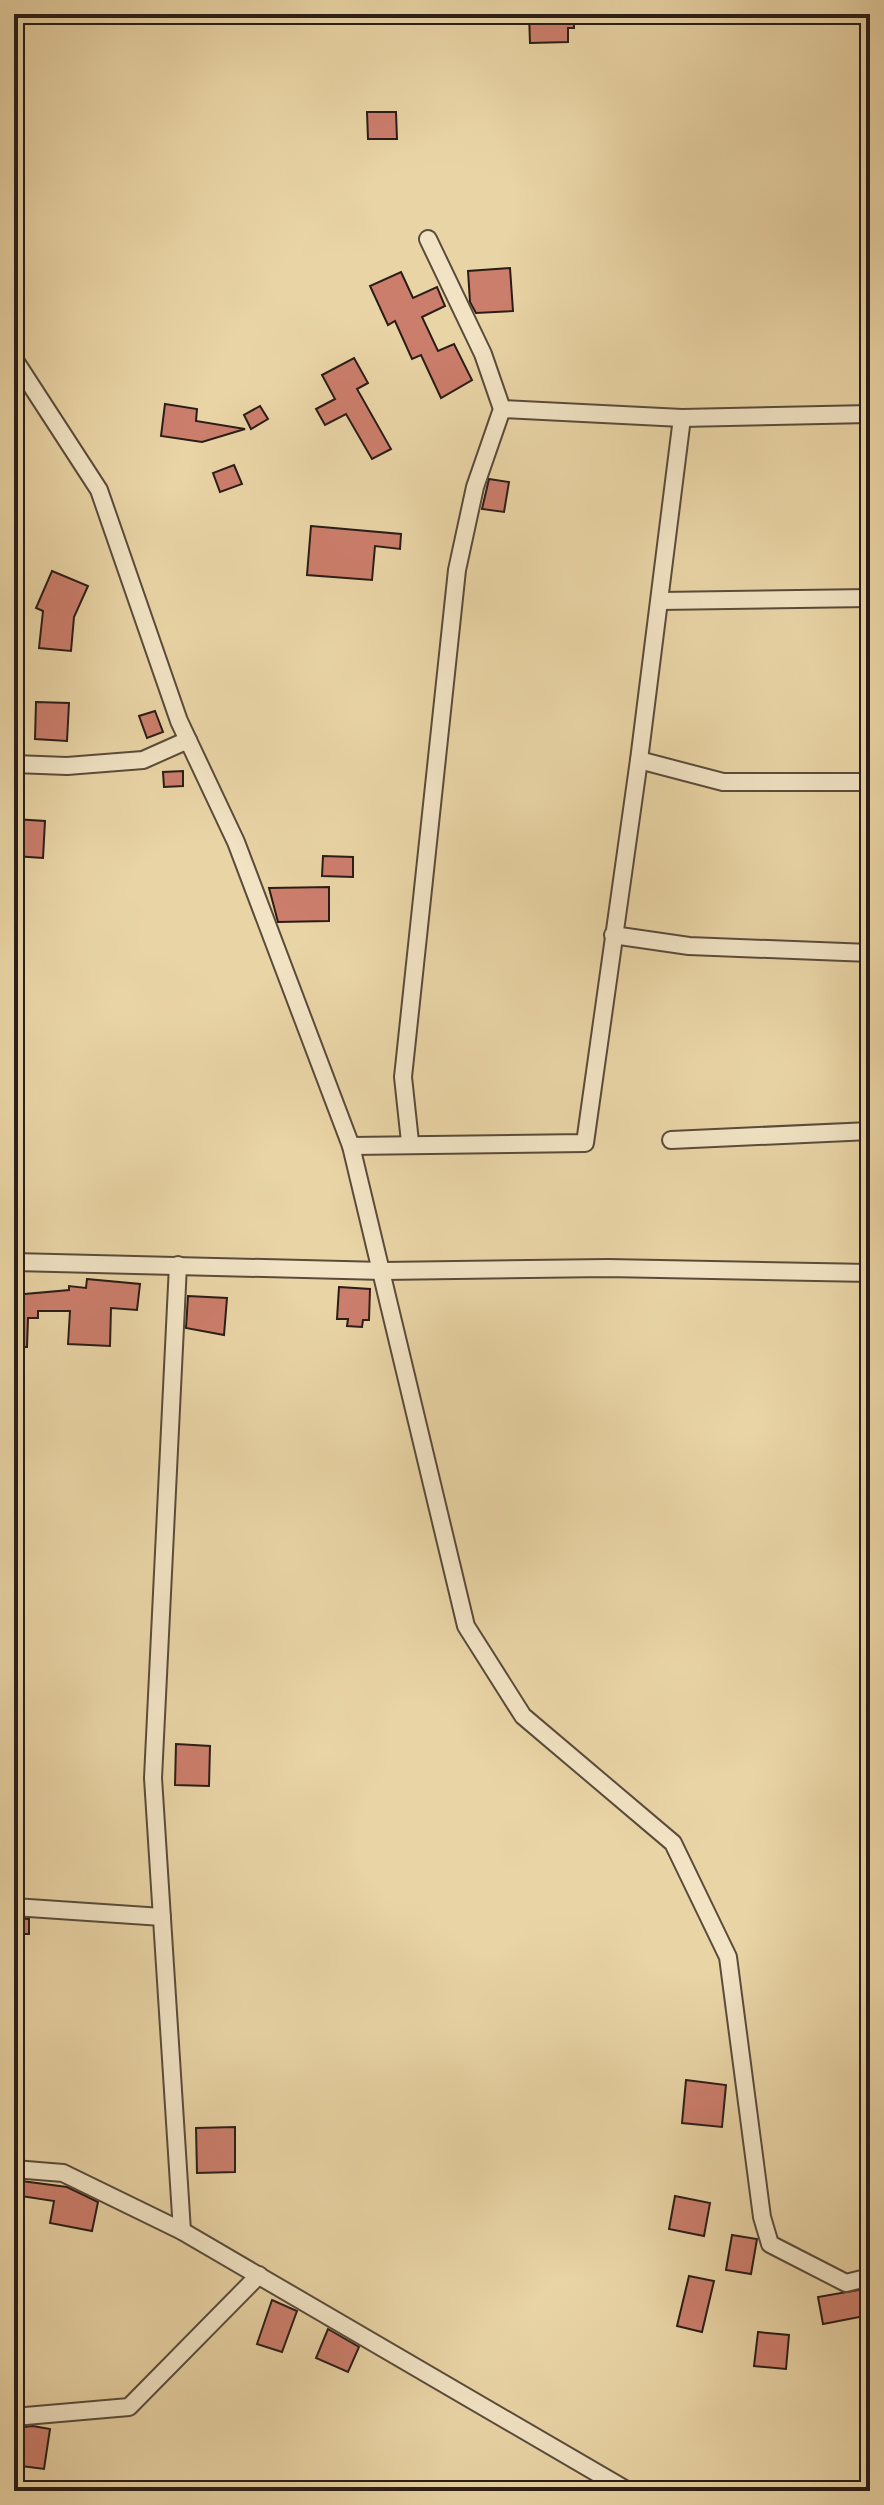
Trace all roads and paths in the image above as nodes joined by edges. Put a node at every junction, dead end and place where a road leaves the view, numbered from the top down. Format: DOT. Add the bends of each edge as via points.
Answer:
graph roads {
  1 [pos="428,239"];
  2 [pos="14,359"];
  3 [pos="502,409"];
  4 [pos="870,414"];
  5 [pos="682,418"];
  6 [pos="870,598"];
  7 [pos="660,601"];
  8 [pos="188,740"];
  9 [pos="639,760"];
  10 [pos="14,764"];
  11 [pos="870,782"];
  12 [pos="613,935"];
  13 [pos="870,953"];
  14 [pos="870,1131"];
  15 [pos="671,1140"];
  16 [pos="410,1142"];
  17 [pos="351,1146"];
  18 [pos="14,1262"];
  19 [pos="178,1265"];
  20 [pos="382,1268"];
  21 [pos="870,1273"];
  22 [pos="14,1907"];
  23 [pos="162,1917"];
  24 [pos="14,2169"];
  25 [pos="182,2231"];
  26 [pos="259,2275"];
  27 [pos="870,2277"];
  28 [pos="14,2417"];
  29 [pos="628,2491"];
  1 -- 3 [label="street" via="483,354"];
  2 -- 8 [label="street" via="99,490"];
  3 -- 5 [label="street"];
  3 -- 16 [label="street" via="475,487 457,570 403,1077"];
  4 -- 5 [label="street"];
  5 -- 7 [label="street"];
  6 -- 7 [label="street"];
  7 -- 9 [label="street"];
  8 -- 10 [label="street" via="143,760"];
  8 -- 17 [label="street" via="236,842"];
  9 -- 11 [label="street" via="723,782"];
  9 -- 12 [label="street"];
  12 -- 13 [label="street" via="689,946"];
  12 -- 16 [label="street" via="585,1143"];
  14 -- 15 [label="street"];
  16 -- 17 [label="street"];
  17 -- 20 [label="street"];
  18 -- 19 [label="street"];
  19 -- 20 [label="street"];
  19 -- 23 [label="street" via="153,1778"];
  20 -- 21 [label="street"];
  20 -- 27 [label="street" via="466,1626 523,1716 673,1843 728,1957 762,2217 770,2244 846,2283"];
  22 -- 23 [label="street"];
  23 -- 25 [label="street"];
  24 -- 25 [label="street" via="63,2173"];
  25 -- 26 [label="street"];
  26 -- 28 [label="street" via="129,2407"];
  26 -- 29 [label="street"];
}
